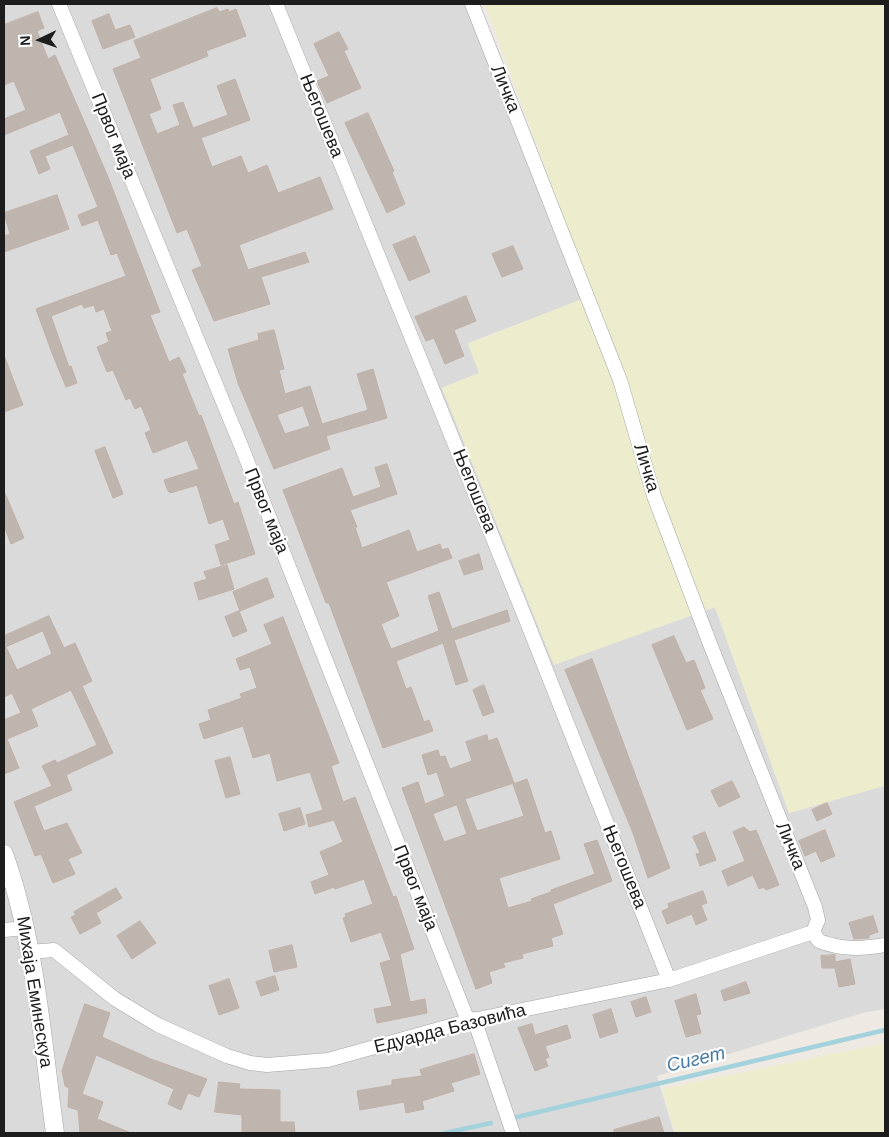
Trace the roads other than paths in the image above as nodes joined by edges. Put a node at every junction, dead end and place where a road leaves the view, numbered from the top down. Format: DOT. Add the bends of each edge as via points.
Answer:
graph roads {
  1 [pos="59,4"];
  2 [pos="276,4"];
  3 [pos="472,4"];
  4 [pos="4,854"];
  5 [pos="26,928"];
  6 [pos="4,930"];
  7 [pos="813,932"];
  8 [pos="885,945"];
  9 [pos="30,952"];
  10 [pos="669,980"];
  11 [pos="471,1020"];
  12 [pos="55,1133"];
  13 [pos="513,1133"];
  1 -- 11 [label="street, Првог маја" via="246,458"];
  2 -- 10 [label="street, Његошева"];
  3 -- 7 [label="street, Личка" via="620,380 654,496 815,907 818,920"];
  4 -- 5 [label="street, Михаја Еминескуа"];
  5 -- 6 [label="street"];
  5 -- 9 [label="street, Михаја Еминескуа"];
  7 -- 8 [label="street" via="819,941 838,947 859,949"];
  7 -- 10 [label="street, Едуарда Базовића"];
  9 -- 11 [label="street, Едуарда Базовића" via="54,950 115,998 158,1025 250,1063 328,1060"];
  9 -- 12 [label="street, Михаја Еминескуа"];
  10 -- 11 [label="street, Едуарда Базовића"];
  11 -- 13 [label="street, Првог маја"];
}
